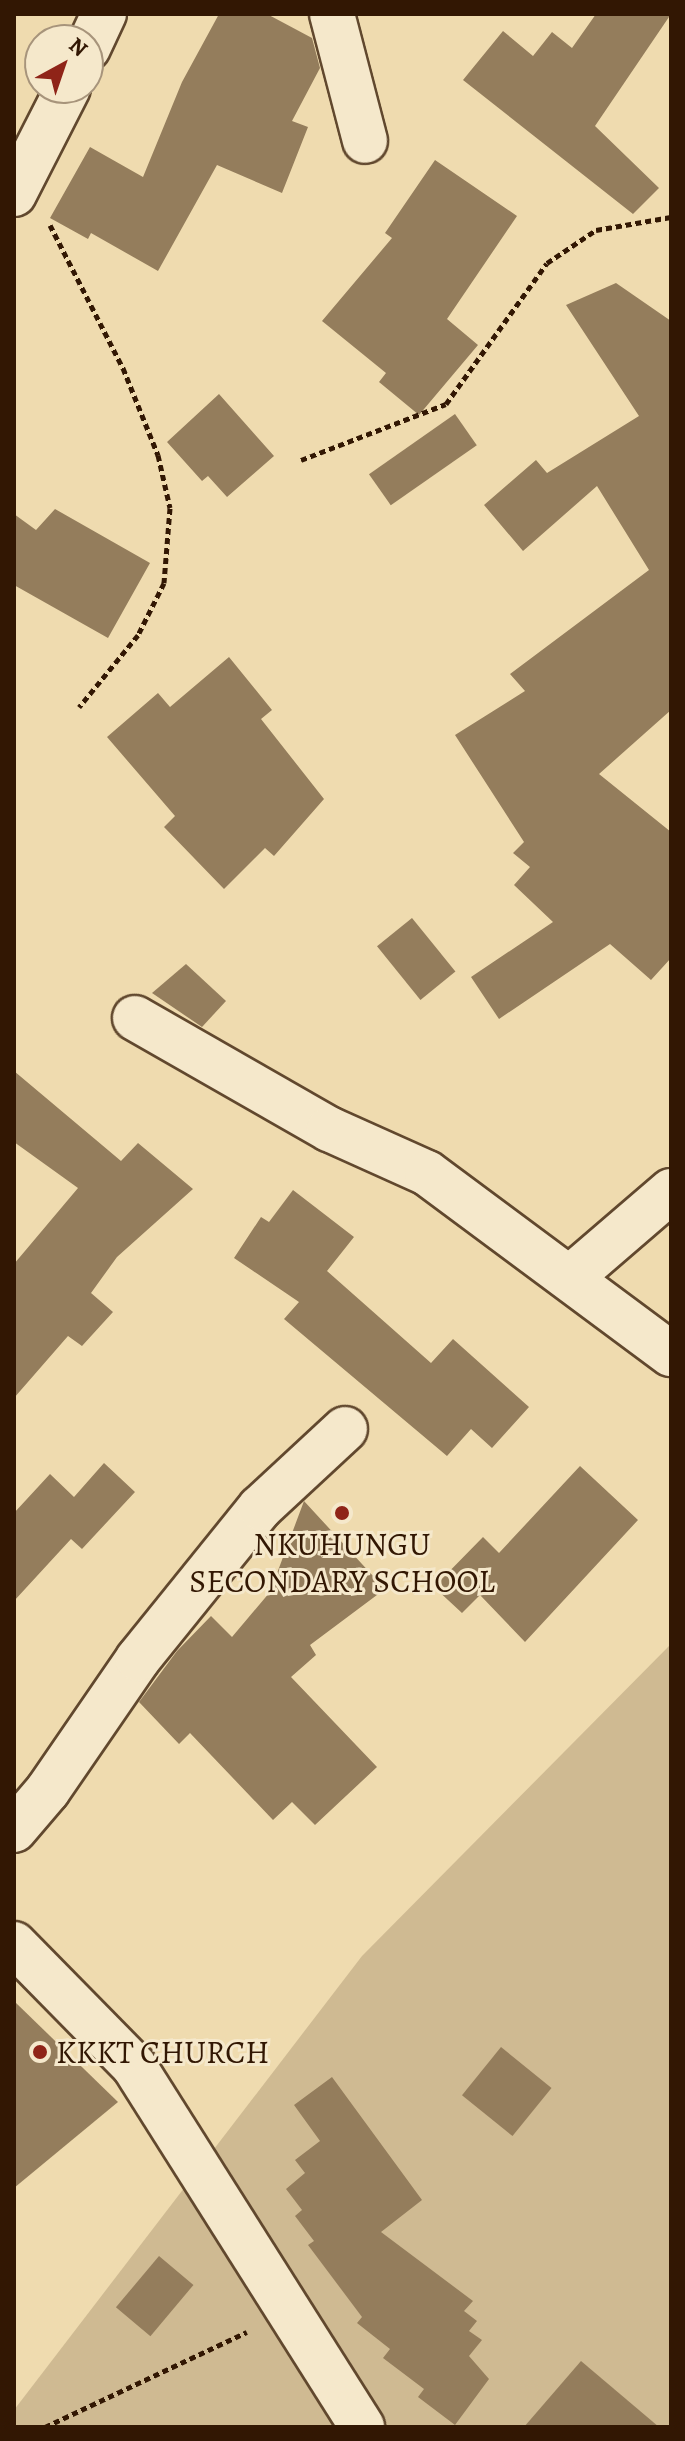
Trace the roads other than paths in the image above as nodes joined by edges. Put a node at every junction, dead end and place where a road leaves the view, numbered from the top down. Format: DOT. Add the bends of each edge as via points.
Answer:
graph roads {
  1 [pos="332,14"];
  2 [pos="60,104"];
  3 [pos="365,141"];
  4 [pos="23,178"];
  5 [pos="135,1018"];
  6 [pos="671,1191"];
  7 [pos="571,1277"];
  8 [pos="671,1354"];
  9 [pos="345,1429"];
  10 [pos="14,1830"];
  11 [pos="14,1944"];
  12 [pos="362,2427"];
  1 -- 3 [label="street"];
  2 -- 4 [label="street"];
  5 -- 7 [label="street" via="329,1129 427,1173"];
  6 -- 7 [label="street"];
  7 -- 8 [label="street"];
  9 -- 10 [label="street" via="260,1508 138,1659 48,1790"];
  11 -- 12 [label="street" via="134,2066"];
}
